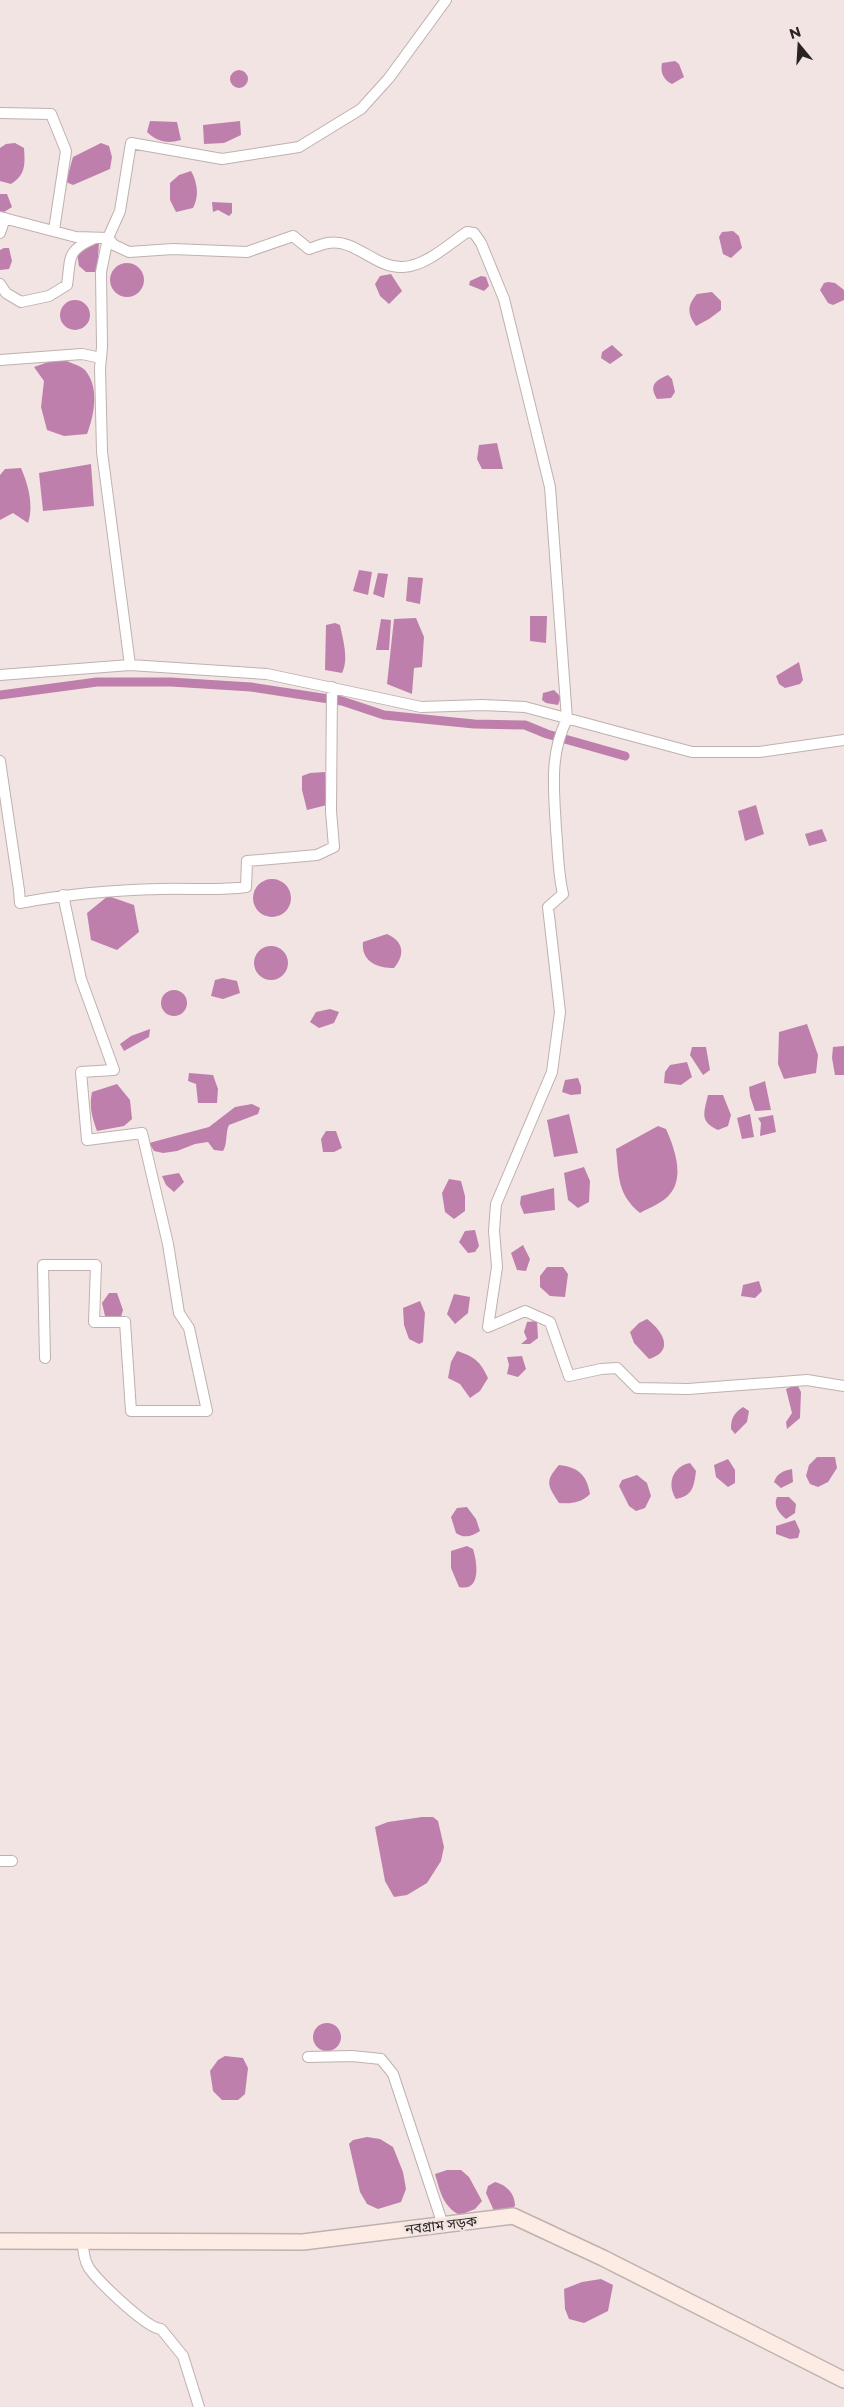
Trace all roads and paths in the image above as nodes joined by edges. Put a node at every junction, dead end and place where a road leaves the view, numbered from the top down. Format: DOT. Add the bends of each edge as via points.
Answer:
graph roads {
  1 [pos="446,0"];
  2 [pos="0,113"];
  3 [pos="2,217"];
  4 [pos="54,230"];
  5 [pos="0,234"];
  6 [pos="94,238"];
  7 [pos="108,238"];
  8 [pos="0,284"];
  9 [pos="101,358"];
  10 [pos="0,360"];
  11 [pos="130,665"];
  12 [pos="0,676"];
  13 [pos="333,689"];
  14 [pos="567,719"];
  15 [pos="844,740"];
  16 [pos="0,761"];
  17 [pos="63,895"];
  18 [pos="45,1358"];
  19 [pos="844,1386"];
  20 [pos="0,1861"];
  21 [pos="12,1861"];
  22 [pos="308,2057"];
  23 [pos="444,2225"];
  24 [pos="0,2241"];
  25 [pos="83,2241"];
  26 [pos="844,2380"];
  27 [pos="199,2407"];
  1 -- 7 [label="street" via="389,78 361,109 300,147 222,158 131,143 120,211"];
  2 -- 4 [label="street" via="51,114 66,151"];
  3 -- 4 [label="street"];
  3 -- 5 [label="street"];
  4 -- 6 [label="street" via="76,237"];
  6 -- 7 [label="street"];
  6 -- 8 [label="street" via="71,253 67,285 49,296 21,302 6,293"];
  7 -- 9 [label="street" via="101,272"];
  7 -- 14 [label="street" via="129,252 173,249 247,252 293,236 309,249 329,242 350,246 379,262 403,267 422,262 467,232 474,233 504,299 550,486"];
  9 -- 10 [label="street" via="82,354"];
  9 -- 11 [label="street" via="102,452"];
  11 -- 12 [label="street"];
  11 -- 13 [label="street" via="267,674"];
  13 -- 14 [label="street" via="421,707 525,707"];
  13 -- 17 [label="street" via="331,811 334,847 317,855 247,860 246,887 106,890"];
  14 -- 15 [label="street" via="692,752 759,752"];
  14 -- 19 [label="street" via="556,749 553,790 563,894 548,907 560,1012 552,1072 496,1204 497,1267 488,1328 525,1311 550,1322 569,1376 617,1368 637,1388 688,1389 807,1380"];
  16 -- 17 [label="street" via="20,903"];
  17 -- 18 [label="street" via="81,979 114,1070 81,1072 88,1140 142,1133 168,1244 179,1313 189,1328 207,1411 131,1411 125,1322 94,1322 96,1265 43,1265"];
  20 -- 21 [label="street"];
  22 -- 23 [label="street" via="381,2059 393,2074"];
  23 -- 25 [label="main road, নবগ্রাম সড়ক" via="303,2242"];
  23 -- 26 [label="main road, নবগ্রাম সড়ক" via="513,2216"];
  24 -- 25 [label="main road, নবগ্রাম সড়ক"];
  25 -- 27 [label="street" via="89,2269 135,2314 161,2329 184,2356"];
}
